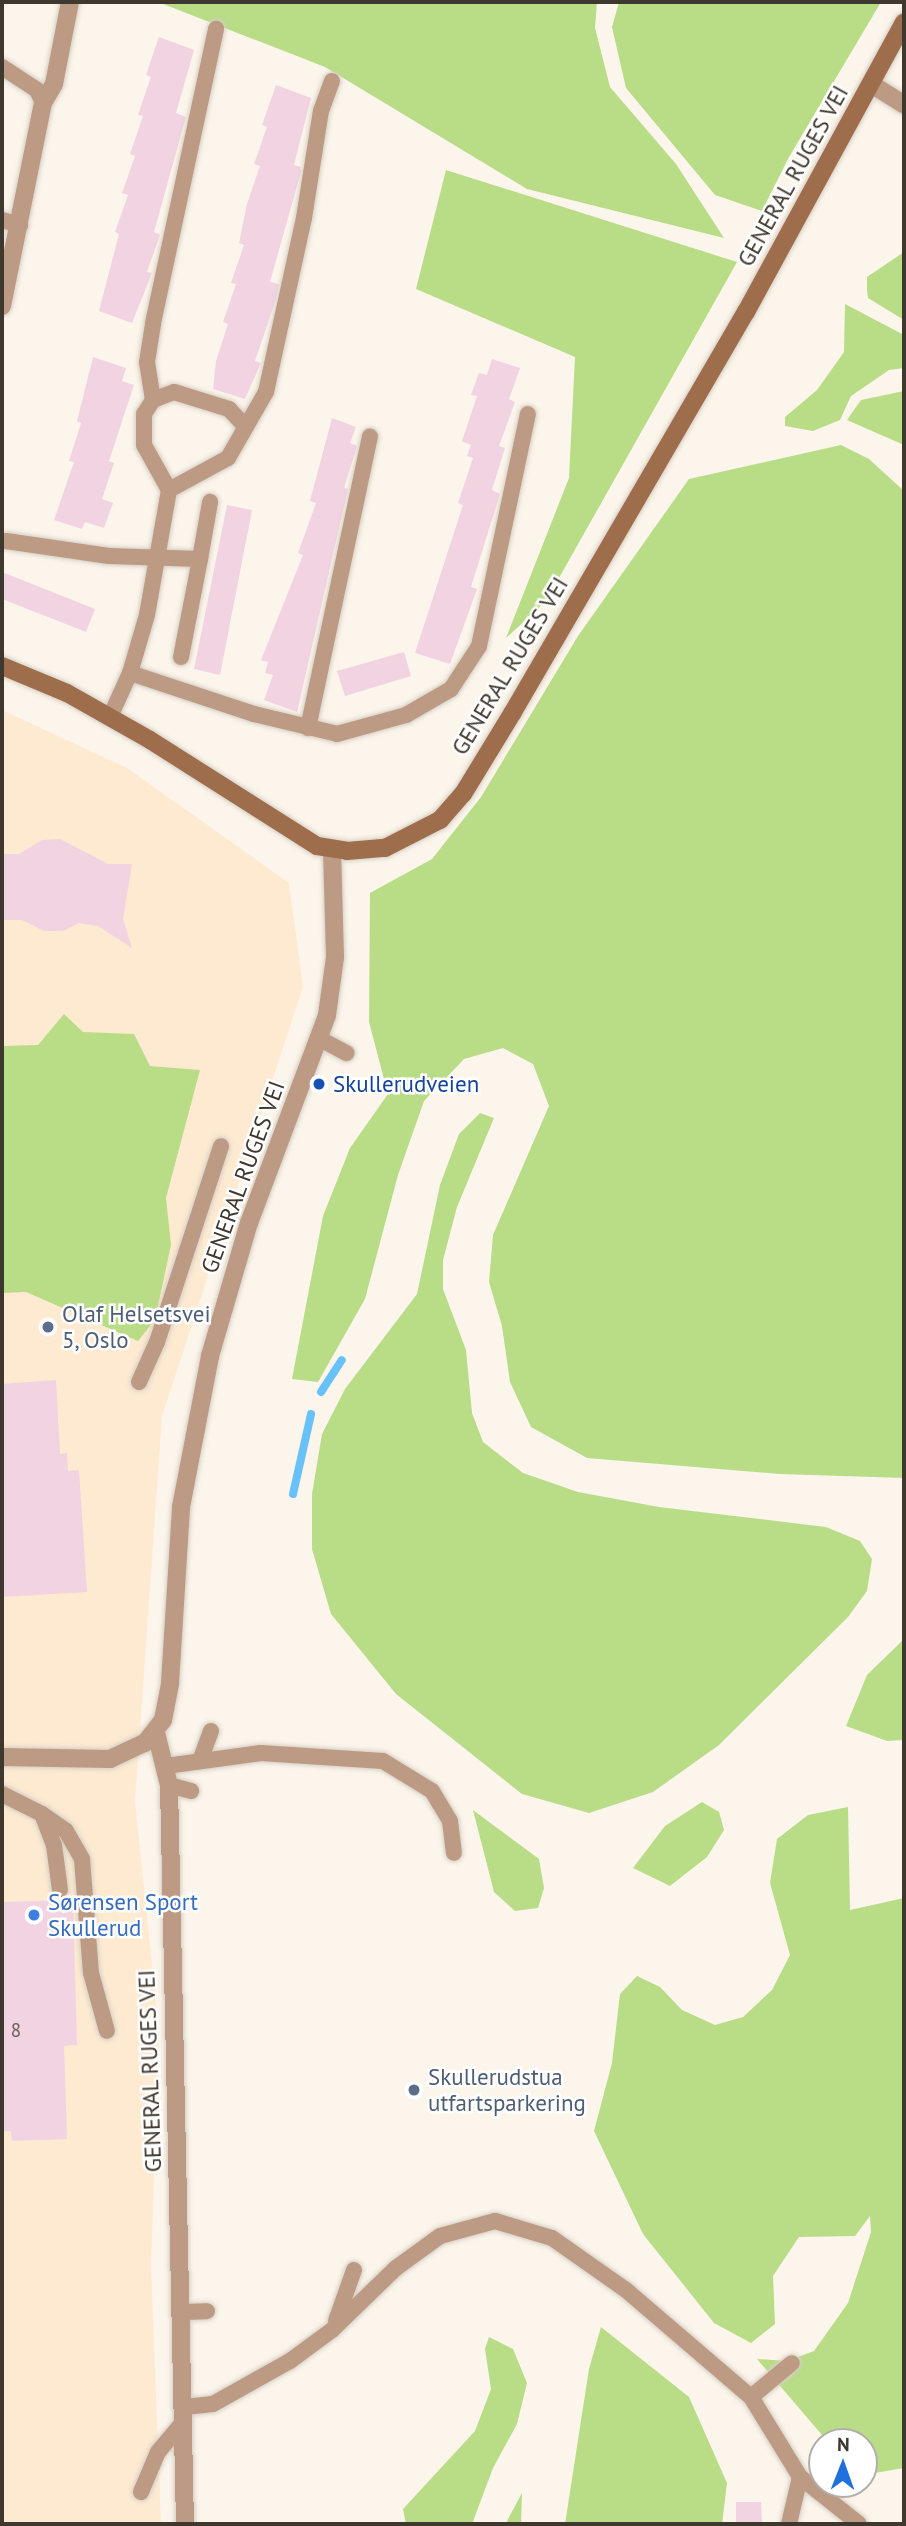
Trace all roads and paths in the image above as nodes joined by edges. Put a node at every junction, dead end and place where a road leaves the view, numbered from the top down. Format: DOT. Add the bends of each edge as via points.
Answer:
graph roads {
  1 [pos="70,2"];
  2 [pos="904,22"];
  3 [pos="216,29"];
  4 [pos="2,67"];
  5 [pos="332,81"];
  6 [pos="871,85"];
  7 [pos="43,103"];
  8 [pos="904,104"];
  9 [pos="11,222"];
  10 [pos="2,306"];
  11 [pos="153,400"];
  12 [pos="528,414"];
  13 [pos="245,426"];
  14 [pos="370,437"];
  15 [pos="169,490"];
  16 [pos="210,502"];
  17 [pos="6,541"];
  18 [pos="159,556"];
  19 [pos="200,559"];
  20 [pos="181,657"];
  21 [pos="2,666"];
  22 [pos="130,673"];
  23 [pos="110,717"];
  24 [pos="308,728"];
  25 [pos="332,850"];
  26 [pos="320,1038"];
  27 [pos="346,1053"];
  28 [pos="221,1146"];
  29 [pos="139,1382"];
  30 [pos="211,1731"];
  31 [pos="156,1733"];
  32 [pos="2,1757"];
  33 [pos="201,1760"];
  34 [pos="166,1766"];
  35 [pos="169,1785"];
  36 [pos="191,1791"];
  37 [pos="2,1794"];
  38 [pos="42,1814"];
  39 [pos="454,1853"];
  40 [pos="60,1890"];
  41 [pos="107,2031"];
  42 [pos="354,2270"];
  43 [pos="207,2311"];
  44 [pos="183,2312"];
  45 [pos="332,2330"];
  46 [pos="792,2363"];
  47 [pos="751,2397"];
  48 [pos="185,2414"];
  49 [pos="800,2477"];
  50 [pos="141,2492"];
  51 [pos="185,2524"];
  52 [pos="789,2524"];
  53 [pos="859,2524"];
  1 -- 7 [label="street" via="54,84"];
  2 -- 6 [label="main road, GENERAL RUGES VEI"];
  3 -- 11 [label="lane" via="153,323 147,362"];
  4 -- 7 [label="lane" via="37,90"];
  5 -- 13 [label="lane" via="321,111 276,353 266,392"];
  6 -- 8 [label="street, GENERAL RUGES VEI"];
  6 -- 25 [label="main road, GENERAL RUGES VEI" via="746,312 463,794 440,820 409,839 366,851"];
  7 -- 9 [label="street"];
  9 -- 10 [label="street"];
  11 -- 13 [label="lane" via="174,392 195,396 229,408"];
  11 -- 15 [label="lane" via="144,414 144,445"];
  12 -- 24 [label="lane" via="479,646 464,675 451,689 406,715 362,730 337,734"];
  13 -- 15 [label="lane" via="228,458"];
  14 -- 24 [label="lane"];
  15 -- 18 [label="lane"];
  16 -- 19 [label="lane"];
  17 -- 18 [label="lane" via="81,553"];
  18 -- 19 [label="lane"];
  18 -- 22 [label="lane"];
  19 -- 20 [label="lane"];
  21 -- 23 [label="main road"];
  22 -- 23 [label="lane"];
  22 -- 24 [label="lane"];
  23 -- 25 [label="main road" via="303,840"];
  25 -- 26 [label="street, GENERAL RUGES VEI" via="335,957"];
  26 -- 27 [label="lane"];
  26 -- 31 [label="street, GENERAL RUGES VEI" via="249,1223 210,1356 181,1507 168,1703"];
  28 -- 29 [label="lane" via="158,1342"];
  30 -- 33 [label="lane"];
  31 -- 32 [label="street" via="110,1759"];
  31 -- 34 [label="street, GENERAL RUGES VEI"];
  33 -- 34 [label="lane"];
  33 -- 39 [label="lane" via="292,1753 383,1762 432,1791 450,1821"];
  34 -- 35 [label="street, GENERAL RUGES VEI"];
  35 -- 36 [label="lane"];
  35 -- 44 [label="street, GENERAL RUGES VEI"];
  37 -- 38 [label="lane"];
  38 -- 40 [label="lane" via="54,1845"];
  38 -- 41 [label="lane" via="66,1831 82,1858 90,1972"];
  42 -- 45 [label="lane"];
  43 -- 44 [label="lane"];
  44 -- 48 [label="street, GENERAL RUGES VEI"];
  45 -- 47 [label="lane" via="426,2245 460,2228 495,2221 552,2238 602,2272"];
  45 -- 48 [label="lane" via="235,2394"];
  46 -- 47 [label="lane"];
  47 -- 49 [label="lane"];
  48 -- 50 [label="lane" via="158,2452"];
  48 -- 51 [label="street, GENERAL RUGES VEI"];
  49 -- 52 [label="lane"];
  49 -- 53 [label="lane"];
}
